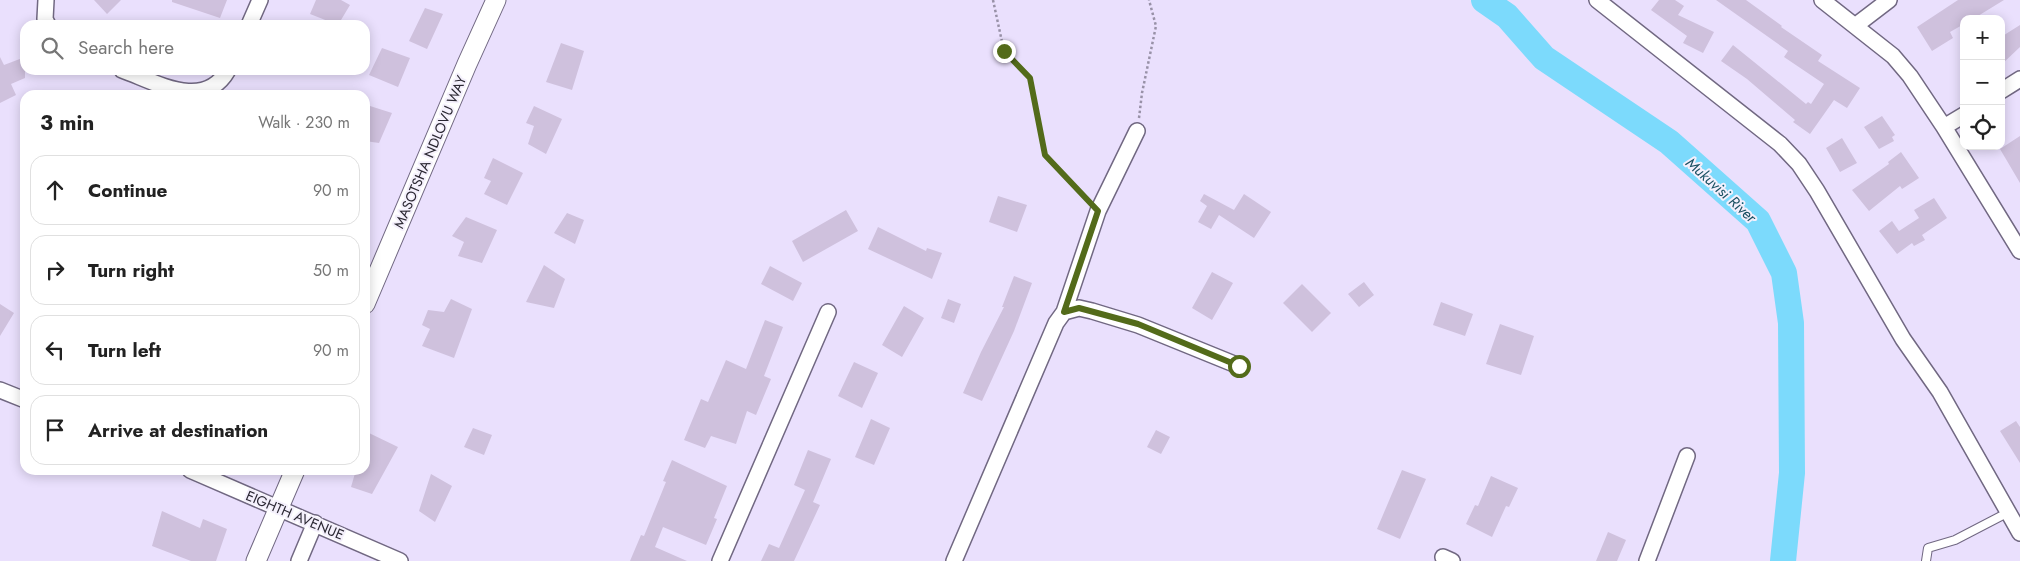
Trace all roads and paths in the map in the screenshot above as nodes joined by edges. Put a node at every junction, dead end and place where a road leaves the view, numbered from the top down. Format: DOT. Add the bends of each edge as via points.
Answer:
graph roads {
  1 [pos="46,0"];
  2 [pos="260,0"];
  3 [pos="496,0"];
  4 [pos="993,0"];
  5 [pos="1148,0"];
  6 [pos="1597,0"];
  7 [pos="1822,0"];
  8 [pos="1889,0"];
  9 [pos="46,20"];
  10 [pos="251,20"];
  11 [pos="1855,26"];
  12 [pos="136,75"];
  13 [pos="224,75"];
  14 [pos="2020,79"];
  15 [pos="2005,88"];
  16 [pos="182,90"];
  17 [pos="208,90"];
  18 [pos="1960,117"];
  19 [pos="1944,127"];
  20 [pos="1138,131"];
  21 [pos="1098,211"];
  22 [pos="2020,251"];
  23 [pos="370,292"];
  24 [pos="828,312"];
  25 [pos="1064,312"];
  26 [pos="1239,366"];
  27 [pos="0,390"];
  28 [pos="20,398"];
  29 [pos="1687,456"];
  30 [pos="202,475"];
  31 [pos="293,475"];
  32 [pos="279,508"];
  33 [pos="2007,513"];
  34 [pos="315,524"];
  35 [pos="2020,534"];
  36 [pos="256,561"];
  37 [pos="299,561"];
  38 [pos="400,561"];
  39 [pos="720,561"];
  40 [pos="954,561"];
  41 [pos="1647,561"];
  42 [pos="1926,561"];
  1 -- 9 [label="street"];
  2 -- 10 [label="street"];
  3 -- 23 [label="street, MASOTSHA NDLOVU WAY"];
  4 -- 21 [label="path" via="1004,51 1030,78 1045,155"];
  5 -- 20 [label="path" via="1156,26"];
  6 -- 33 [label="street" via="1780,144 1799,164 1904,339 1940,392"];
  7 -- 11 [label="street"];
  8 -- 11 [label="street"];
  11 -- 19 [label="street" via="1893,56"];
  12 -- 16 [label="street"];
  13 -- 17 [label="street" via="215,87"];
  14 -- 15 [label="street"];
  18 -- 19 [label="street"];
  19 -- 22 [label="street"];
  20 -- 21 [label="street"];
  21 -- 25 [label="street"];
  24 -- 39 [label="street"];
  25 -- 26 [label="street" via="1079,308 1138,324"];
  25 -- 40 [label="street" via="1056,323"];
  27 -- 28 [label="street"];
  29 -- 41 [label="street"];
  30 -- 32 [label="street, EIGHTH AVENUE"];
  31 -- 32 [label="street"];
  32 -- 34 [label="street, EIGHTH AVENUE"];
  32 -- 36 [label="street"];
  33 -- 35 [label="street"];
  33 -- 42 [label="lane" via="1955,540 1928,548"];
  34 -- 37 [label="street"];
  34 -- 38 [label="street, EIGHTH AVENUE"];
}
